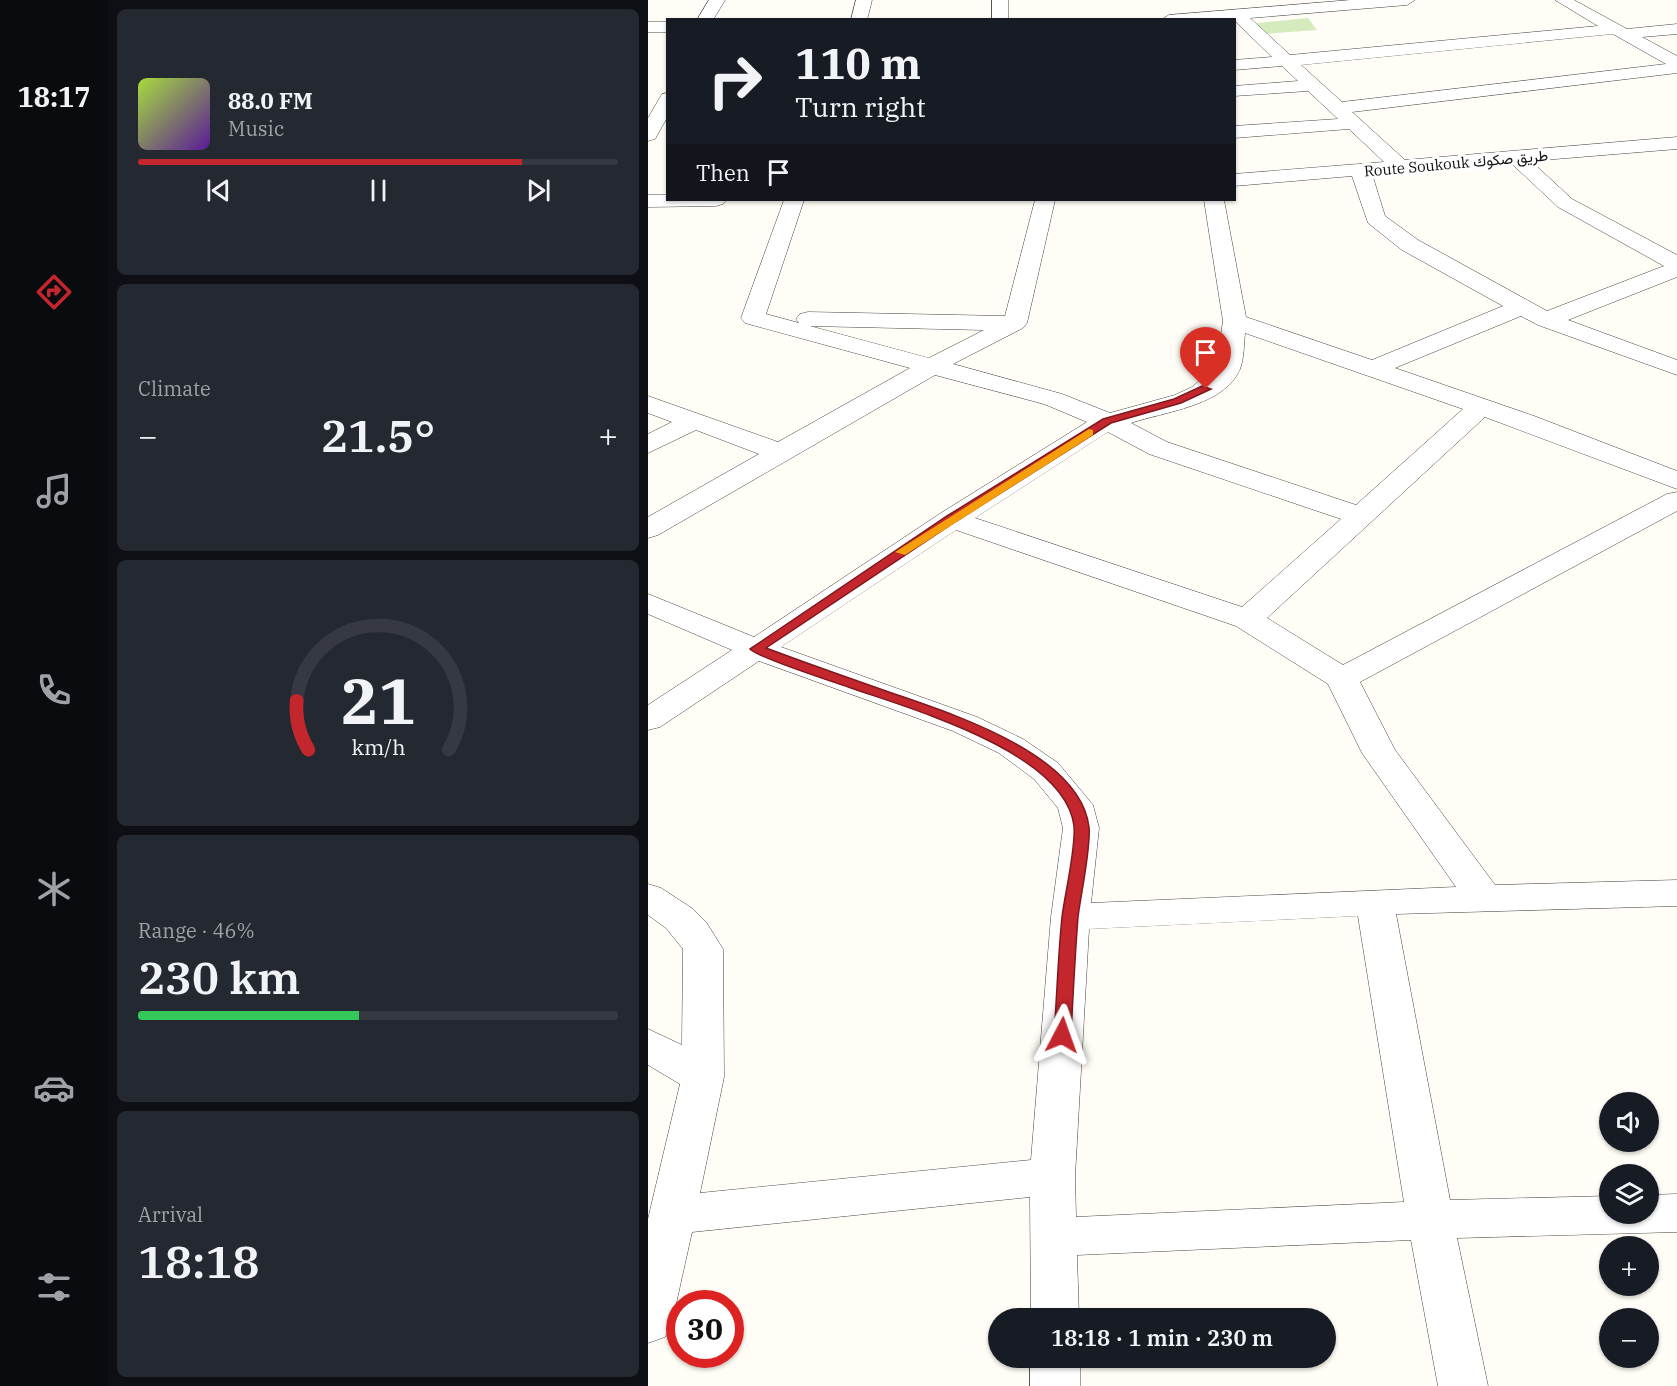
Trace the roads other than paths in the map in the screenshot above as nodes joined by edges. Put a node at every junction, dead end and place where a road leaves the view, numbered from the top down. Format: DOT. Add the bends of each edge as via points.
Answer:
graph roads {
  1 [pos="717,0"];
  2 [pos="864,0"];
  3 [pos="1000,0"];
  4 [pos="1407,0"];
  5 [pos="1563,0"];
  6 [pos="1307,4"];
  7 [pos="1236,14"];
  8 [pos="1165,16"];
  9 [pos="706,18"];
  10 [pos="860,18"];
  11 [pos="1000,18"];
  12 [pos="648,27"];
  13 [pos="666,27"];
  14 [pos="1677,29"];
  15 [pos="1619,32"];
  16 [pos="1289,62"];
  17 [pos="1677,63"];
  18 [pos="1236,65"];
  19 [pos="1677,68"];
  20 [pos="1312,85"];
  21 [pos="1236,91"];
  22 [pos="666,102"];
  23 [pos="1338,108"];
  24 [pos="1353,123"];
  25 [pos="655,127"];
  26 [pos="1236,132"];
  27 [pos="1677,143"];
  28 [pos="1518,159"];
  29 [pos="1402,168"];
  30 [pos="1361,172"];
  31 [pos="1236,180"];
  32 [pos="648,201"];
  33 [pos="666,201"];
  34 [pos="794,201"];
  35 [pos="1045,201"];
  36 [pos="1214,201"];
  37 [pos="1677,264"];
  38 [pos="1677,269"];
  39 [pos="1521,307"];
  40 [pos="753,318"];
  41 [pos="1546,320"];
  42 [pos="1234,321"];
  43 [pos="1015,323"];
  44 [pos="932,364"];
  45 [pos="1677,368"];
  46 [pos="1372,369"];
  47 [pos="648,404"];
  48 [pos="1481,407"];
  49 [pos="1107,421"];
  50 [pos="692,422"];
  51 [pos="648,445"];
  52 [pos="783,453"];
  53 [pos="1677,481"];
  54 [pos="1677,500"];
  55 [pos="1361,516"];
  56 [pos="951,519"];
  57 [pos="648,529"];
  58 [pos="648,603"];
  59 [pos="1247,619"];
  60 [pos="756,649"];
  61 [pos="1342,679"];
  62 [pos="648,720"];
  63 [pos="1677,893"];
  64 [pos="648,897"];
  65 [pos="1485,899"];
  66 [pos="1375,902"];
  67 [pos="1070,917"];
  68 [pos="648,1045"];
  69 [pos="703,1077"];
  70 [pos="1053,1176"];
  71 [pos="1677,1213"];
  72 [pos="672,1215"];
  73 [pos="1430,1220"];
  74 [pos="1056,1237"];
  75 [pos="1055,1308"];
  76 [pos="648,1322"];
  77 [pos="1055,1368"];
  78 [pos="1055,1386"];
  79 [pos="1462,1386"];
  1 -- 9 [label="street"];
  2 -- 10 [label="street"];
  3 -- 11 [label="street"];
  4 -- 6 [label="street"];
  5 -- 15 [label="street"];
  6 -- 7 [label="street"];
  7 -- 8 [label="street"];
  7 -- 16 [label="street"];
  12 -- 13 [label="street"];
  14 -- 15 [label="street"];
  15 -- 16 [label="street"];
  15 -- 17 [label="street"];
  16 -- 18 [label="street"];
  16 -- 20 [label="street"];
  19 -- 23 [label="street"];
  20 -- 21 [label="street"];
  20 -- 23 [label="street"];
  22 -- 25 [label="street"];
  23 -- 24 [label="street"];
  24 -- 26 [label="street"];
  24 -- 29 [label="street"];
  27 -- 28 [label="street, Route Soukouk طريق صكوك"];
  28 -- 29 [label="street, Route Soukouk طريق صكوك"];
  28 -- 37 [label="street" via="1565,203"];
  29 -- 30 [label="street, Route Soukouk طريق صكوك"];
  30 -- 31 [label="street, Route Soukouk طريق صكوك"];
  30 -- 39 [label="street" via="1371,212 1383,227 1443,266"];
  32 -- 33 [label="street"];
  34 -- 40 [label="street"];
  35 -- 43 [label="street"];
  36 -- 42 [label="street"];
  38 -- 41 [label="street"];
  39 -- 41 [label="street"];
  39 -- 46 [label="street"];
  40 -- 43 [label="street"];
  40 -- 44 [label="street"];
  41 -- 45 [label="street"];
  42 -- 46 [label="street"];
  42 -- 49 [label="street" via="1228,369 1215,383 1178,401"];
  43 -- 44 [label="street"];
  44 -- 49 [label="street" via="1053,399"];
  44 -- 52 [label="street"];
  46 -- 48 [label="street"];
  47 -- 50 [label="street"];
  48 -- 53 [label="street"];
  48 -- 55 [label="street"];
  49 -- 55 [label="street" via="1158,448"];
  49 -- 56 [label="street"];
  50 -- 51 [label="street"];
  50 -- 52 [label="street"];
  52 -- 57 [label="street"];
  54 -- 61 [label="street"];
  55 -- 59 [label="street"];
  56 -- 59 [label="street"];
  56 -- 60 [label="street"];
  58 -- 60 [label="street"];
  59 -- 61 [label="street"];
  60 -- 62 [label="street"];
  60 -- 67 [label="street" via="965,724 1011,746 1047,771 1075,805 1082,828"];
  61 -- 65 [label="street" via="1379,753"];
  63 -- 65 [label="street"];
  64 -- 69 [label="street" via="680,917 703,949"];
  65 -- 66 [label="street"];
  66 -- 67 [label="street"];
  66 -- 73 [label="street"];
  67 -- 70 [label="street"];
  68 -- 69 [label="street"];
  69 -- 72 [label="street"];
  70 -- 72 [label="street"];
  70 -- 74 [label="street"];
  71 -- 73 [label="street"];
  72 -- 76 [label="street"];
  73 -- 74 [label="street"];
  73 -- 79 [label="street"];
  74 -- 75 [label="street"];
  77 -- 78 [label="street"];
}
